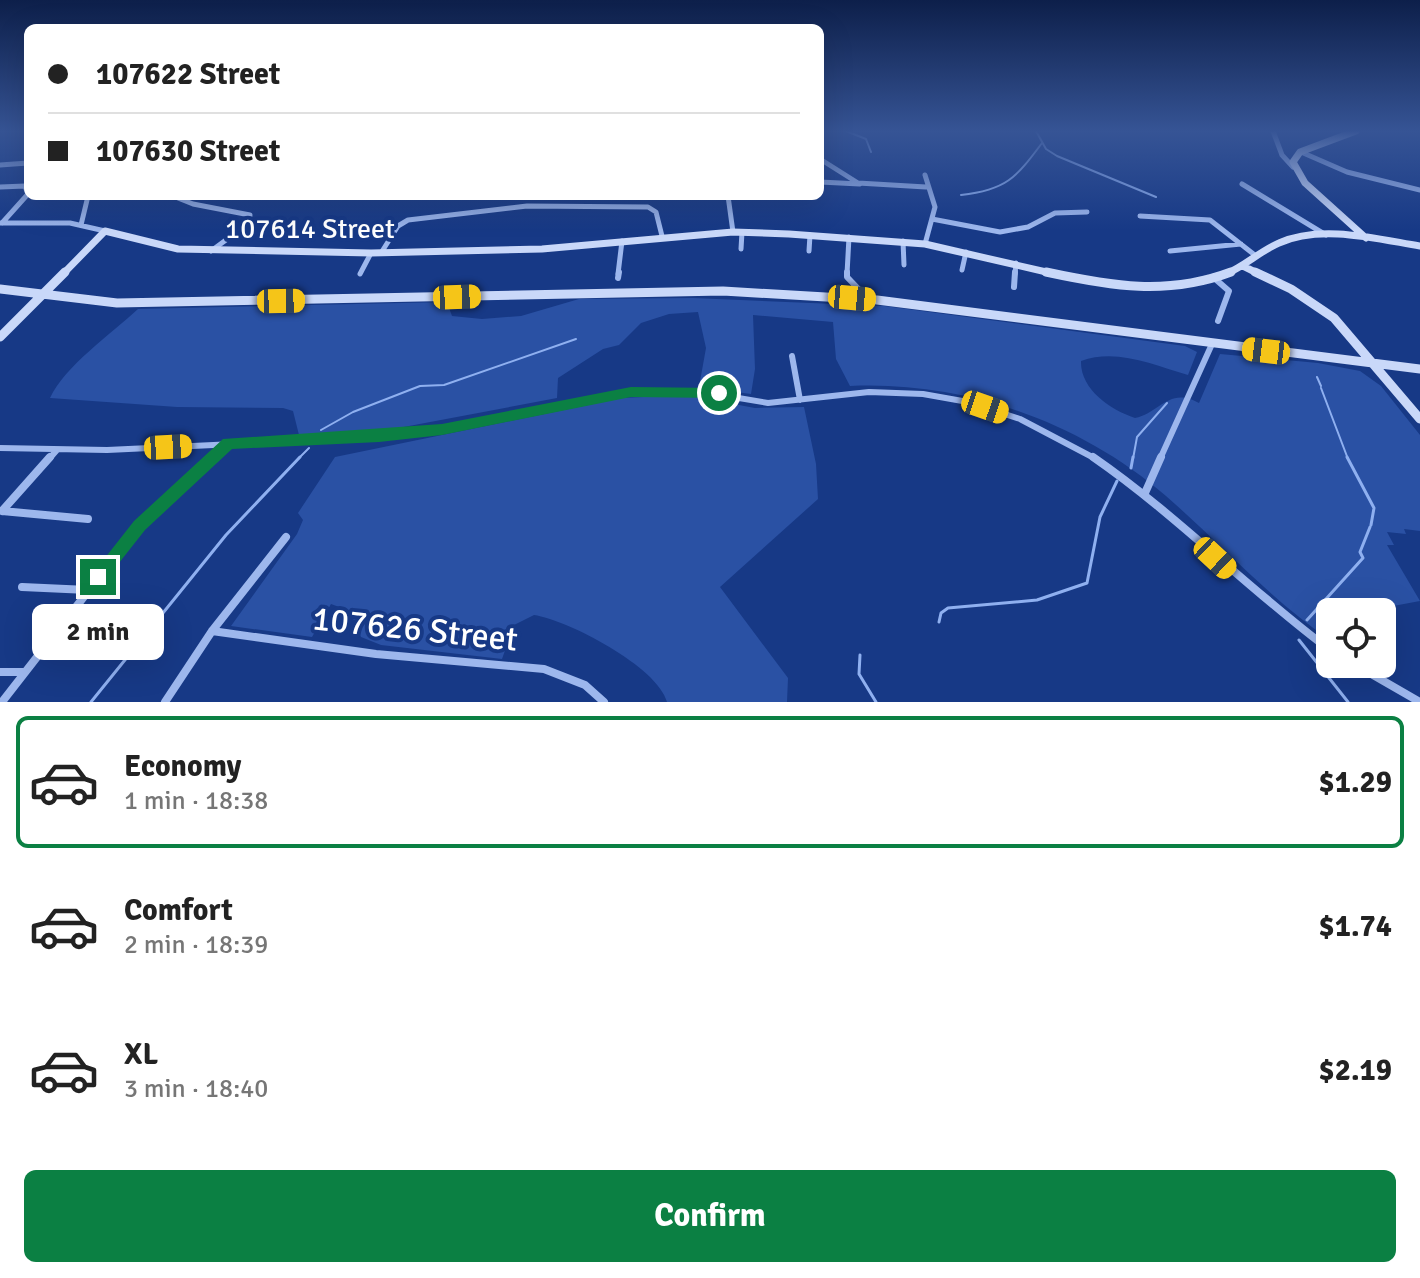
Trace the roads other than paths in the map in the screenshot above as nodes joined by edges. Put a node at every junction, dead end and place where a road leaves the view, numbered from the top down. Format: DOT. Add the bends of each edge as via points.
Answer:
graph roads {
  1 [pos="828,164"];
  2 [pos="1290,164"];
  3 [pos="1293,164"];
  4 [pos="1328,164"];
  5 [pos="1293,167"];
  6 [pos="925,175"];
  7 [pos="824,182"];
  8 [pos="863,184"];
  9 [pos="1242,184"];
  10 [pos="24,186"];
  11 [pos="0,187"];
  12 [pos="926,187"];
  13 [pos="1420,190"];
  14 [pos="24,198"];
  15 [pos="87,200"];
  16 [pos="183,200"];
  17 [pos="730,200"];
  18 [pos="1087,212"];
  19 [pos="1140,216"];
  20 [pos="932,219"];
  21 [pos="1,223"];
  22 [pos="81,225"];
  23 [pos="105,231"];
  24 [pos="738,232"];
  25 [pos="810,235"];
  26 [pos="1326,235"];
  27 [pos="662,236"];
  28 [pos="849,237"];
  29 [pos="1366,238"];
  30 [pos="622,241"];
  31 [pos="903,241"];
  32 [pos="925,244"];
  33 [pos="1241,244"];
  34 [pos="1420,246"];
  35 [pos="741,249"];
  36 [pos="211,251"];
  37 [pos="809,251"];
  38 [pos="1170,251"];
  39 [pos="966,252"];
  40 [pos="371,253"];
  41 [pos="381,253"];
  42 [pos="1256,256"];
  43 [pos="1016,263"];
  44 [pos="904,265"];
  45 [pos="1243,266"];
  46 [pos="962,270"];
  47 [pos="360,274"];
  48 [pos="1213,277"];
  49 [pos="618,278"];
  50 [pos="1014,287"];
  51 [pos="0,289"];
  52 [pos="39,296"];
  53 [pos="869,300"];
  54 [pos="1218,321"];
  55 [pos="0,337"];
  56 [pos="1212,344"];
  57 [pos="792,356"];
  58 [pos="1374,364"];
  59 [pos="1420,369"];
  60 [pos="800,400"];
  61 [pos="1420,419"];
  62 [pos="228,443"];
  63 [pos="0,448"];
  64 [pos="57,450"];
  65 [pos="1145,493"];
  66 [pos="1,512"];
  67 [pos="88,519"];
  68 [pos="286,537"];
  69 [pos="22,587"];
  70 [pos="88,590"];
  71 [pos="212,631"];
  72 [pos="1316,640"];
  73 [pos="0,672"];
  74 [pos="25,672"];
  75 [pos="1378,678"];
  76 [pos="2,702"];
  77 [pos="165,702"];
  78 [pos="604,702"];
  79 [pos="1420,702"];
  1 -- 8 [label="street"];
  2 -- 5 [label="street"];
  3 -- 5 [label="street"];
  4 -- 13 [label="street"];
  5 -- 29 [label="street"];
  6 -- 12 [label="street"];
  7 -- 8 [label="street"];
  8 -- 12 [label="street"];
  9 -- 26 [label="street"];
  10 -- 11 [label="street"];
  12 -- 20 [label="street" via="935,201"];
  14 -- 21 [label="street"];
  15 -- 22 [label="street"];
  16 -- 36 [label="street" via="250,215 249,223"];
  17 -- 24 [label="street"];
  18 -- 20 [label="street" via="1055,213 1024,228 1000,232"];
  19 -- 33 [label="street" via="1210,220"];
  20 -- 32 [label="street"];
  21 -- 22 [label="street, 107614 Street"];
  22 -- 23 [label="street, 107614 Street"];
  23 -- 36 [label="street, 107614 Street" via="159,246"];
  23 -- 52 [label="street"];
  24 -- 25 [label="street, 107614 Street"];
  24 -- 27 [label="street, 107614 Street"];
  24 -- 35 [label="street"];
  25 -- 28 [label="street, 107614 Street"];
  25 -- 37 [label="street"];
  26 -- 29 [label="street, 107614 Street"];
  26 -- 42 [label="street, 107614 Street" via="1284,241"];
  27 -- 30 [label="street, 107614 Street"];
  27 -- 41 [label="street" via="656,212 648,207 527,206 408,220"];
  28 -- 31 [label="street, 107614 Street"];
  28 -- 53 [label="street" via="847,277"];
  29 -- 34 [label="street, 107614 Street"];
  30 -- 41 [label="street, 107614 Street" via="542,249"];
  30 -- 49 [label="street"];
  31 -- 32 [label="street, 107614 Street"];
  31 -- 44 [label="street"];
  32 -- 39 [label="street, 107614 Street"];
  33 -- 38 [label="street"];
  33 -- 42 [label="street"];
  36 -- 40 [label="street, 107614 Street"];
  39 -- 43 [label="street, 107614 Street"];
  39 -- 46 [label="street"];
  40 -- 41 [label="street, 107614 Street"];
  40 -- 47 [label="street"];
  42 -- 45 [label="street, 107614 Street"];
  43 -- 48 [label="street, 107614 Street" via="1134,290"];
  43 -- 50 [label="street"];
  45 -- 48 [label="street, 107614 Street"];
  45 -- 58 [label="street" via="1319,306"];
  48 -- 54 [label="street" via="1229,291"];
  51 -- 52 [label="street"];
  52 -- 53 [label="street" via="117,303 723,291"];
  52 -- 55 [label="street"];
  53 -- 56 [label="street"];
  56 -- 58 [label="street"];
  56 -- 65 [label="street"];
  57 -- 60 [label="street"];
  58 -- 59 [label="street"];
  58 -- 61 [label="street"];
  60 -- 62 [label="street" via="768,403 697,391 631,392 442,430"];
  60 -- 65 [label="street" via="892,391 968,402 1061,438"];
  62 -- 64 [label="street"];
  62 -- 70 [label="street" via="139,526"];
  63 -- 64 [label="street"];
  64 -- 66 [label="street"];
  65 -- 72 [label="street" via="1269,605"];
  66 -- 67 [label="street"];
  68 -- 71 [label="street"];
  69 -- 70 [label="street"];
  70 -- 74 [label="street"];
  71 -- 77 [label="street"];
  71 -- 78 [label="street, 107626 Street" via="376,654 544,669 585,685"];
  73 -- 74 [label="street"];
  74 -- 76 [label="street"];
  75 -- 79 [label="street"];
}
